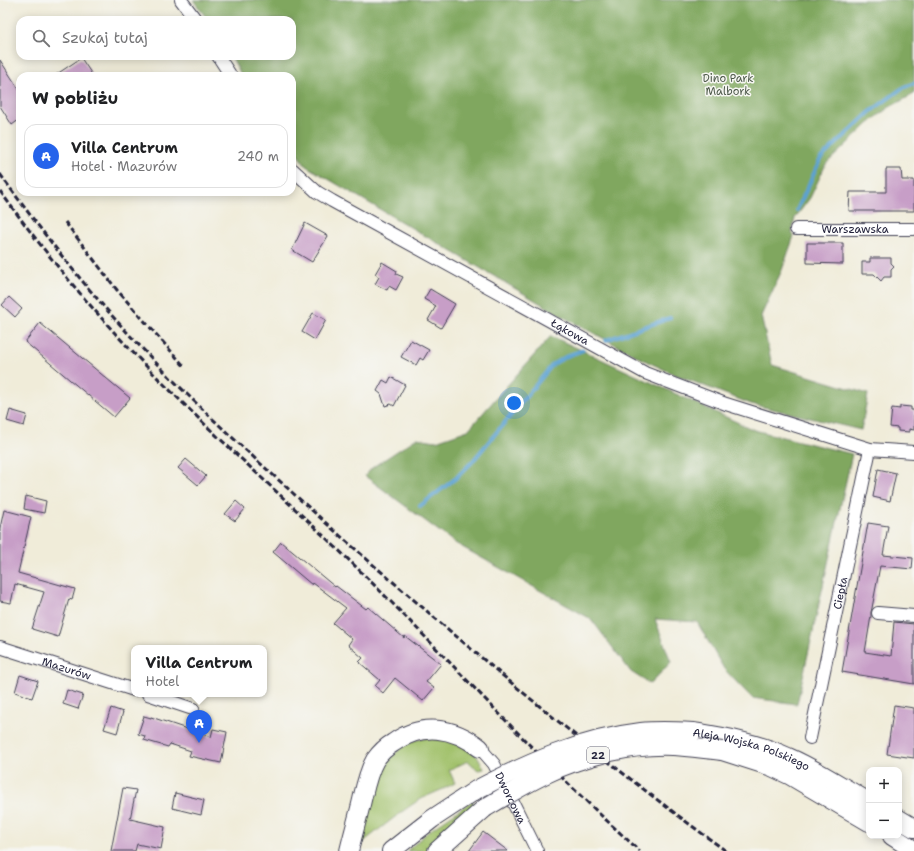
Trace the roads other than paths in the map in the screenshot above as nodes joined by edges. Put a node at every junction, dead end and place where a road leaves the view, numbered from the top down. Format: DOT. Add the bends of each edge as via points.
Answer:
graph roads {
  1 [pos="181,0"];
  2 [pos="193,16"];
  3 [pos="220,60"];
  4 [pos="228,72"];
  5 [pos="296,173"];
  6 [pos="796,229"];
  7 [pos="914,229"];
  8 [pos="870,449"];
  9 [pos="914,452"];
  10 [pos="878,613"];
  11 [pos="914,616"];
  12 [pos="0,647"];
  13 [pos="131,689"];
  14 [pos="158,697"];
  15 [pos="193,708"];
  16 [pos="810,738"];
  17 [pos="480,748"];
  18 [pos="866,800"];
  19 [pos="866,820"];
  20 [pos="902,821"];
  21 [pos="914,828"];
  22 [pos="897,839"];
  23 [pos="914,850"];
  24 [pos="349,851"];
  25 [pos="391,851"];
  26 [pos="437,851"];
  27 [pos="537,851"];
  1 -- 2 [label="street"];
  3 -- 4 [label="street"];
  5 -- 8 [label="street, Łąkowa" via="317,192 332,201 645,373 726,404"];
  6 -- 7 [label="street, Warszawska"];
  8 -- 9 [label="street, Łąkowa"];
  8 -- 16 [label="street, Ciepła"];
  10 -- 11 [label="street"];
  12 -- 13 [label="street, Mazurów"];
  14 -- 15 [label="street"];
  17 -- 24 [label="main road" via="469,739 440,729 412,732 386,747 371,769"];
  17 -- 27 [label="street, Dworcowa" via="494,764"];
  18 -- 25 [label="main road, Aleja Wojska Polskiego / 22, bridge" via="788,757 745,742 693,732 642,732 570,748 511,772 476,790 432,819"];
  19 -- 26 [label="main road, Aleja Wojska Polskiego / 22, bridge" via="789,774 772,767 722,751 659,746 591,757 546,774 485,808"];
  20 -- 21 [label="main road"];
  22 -- 23 [label="main road"];
}
